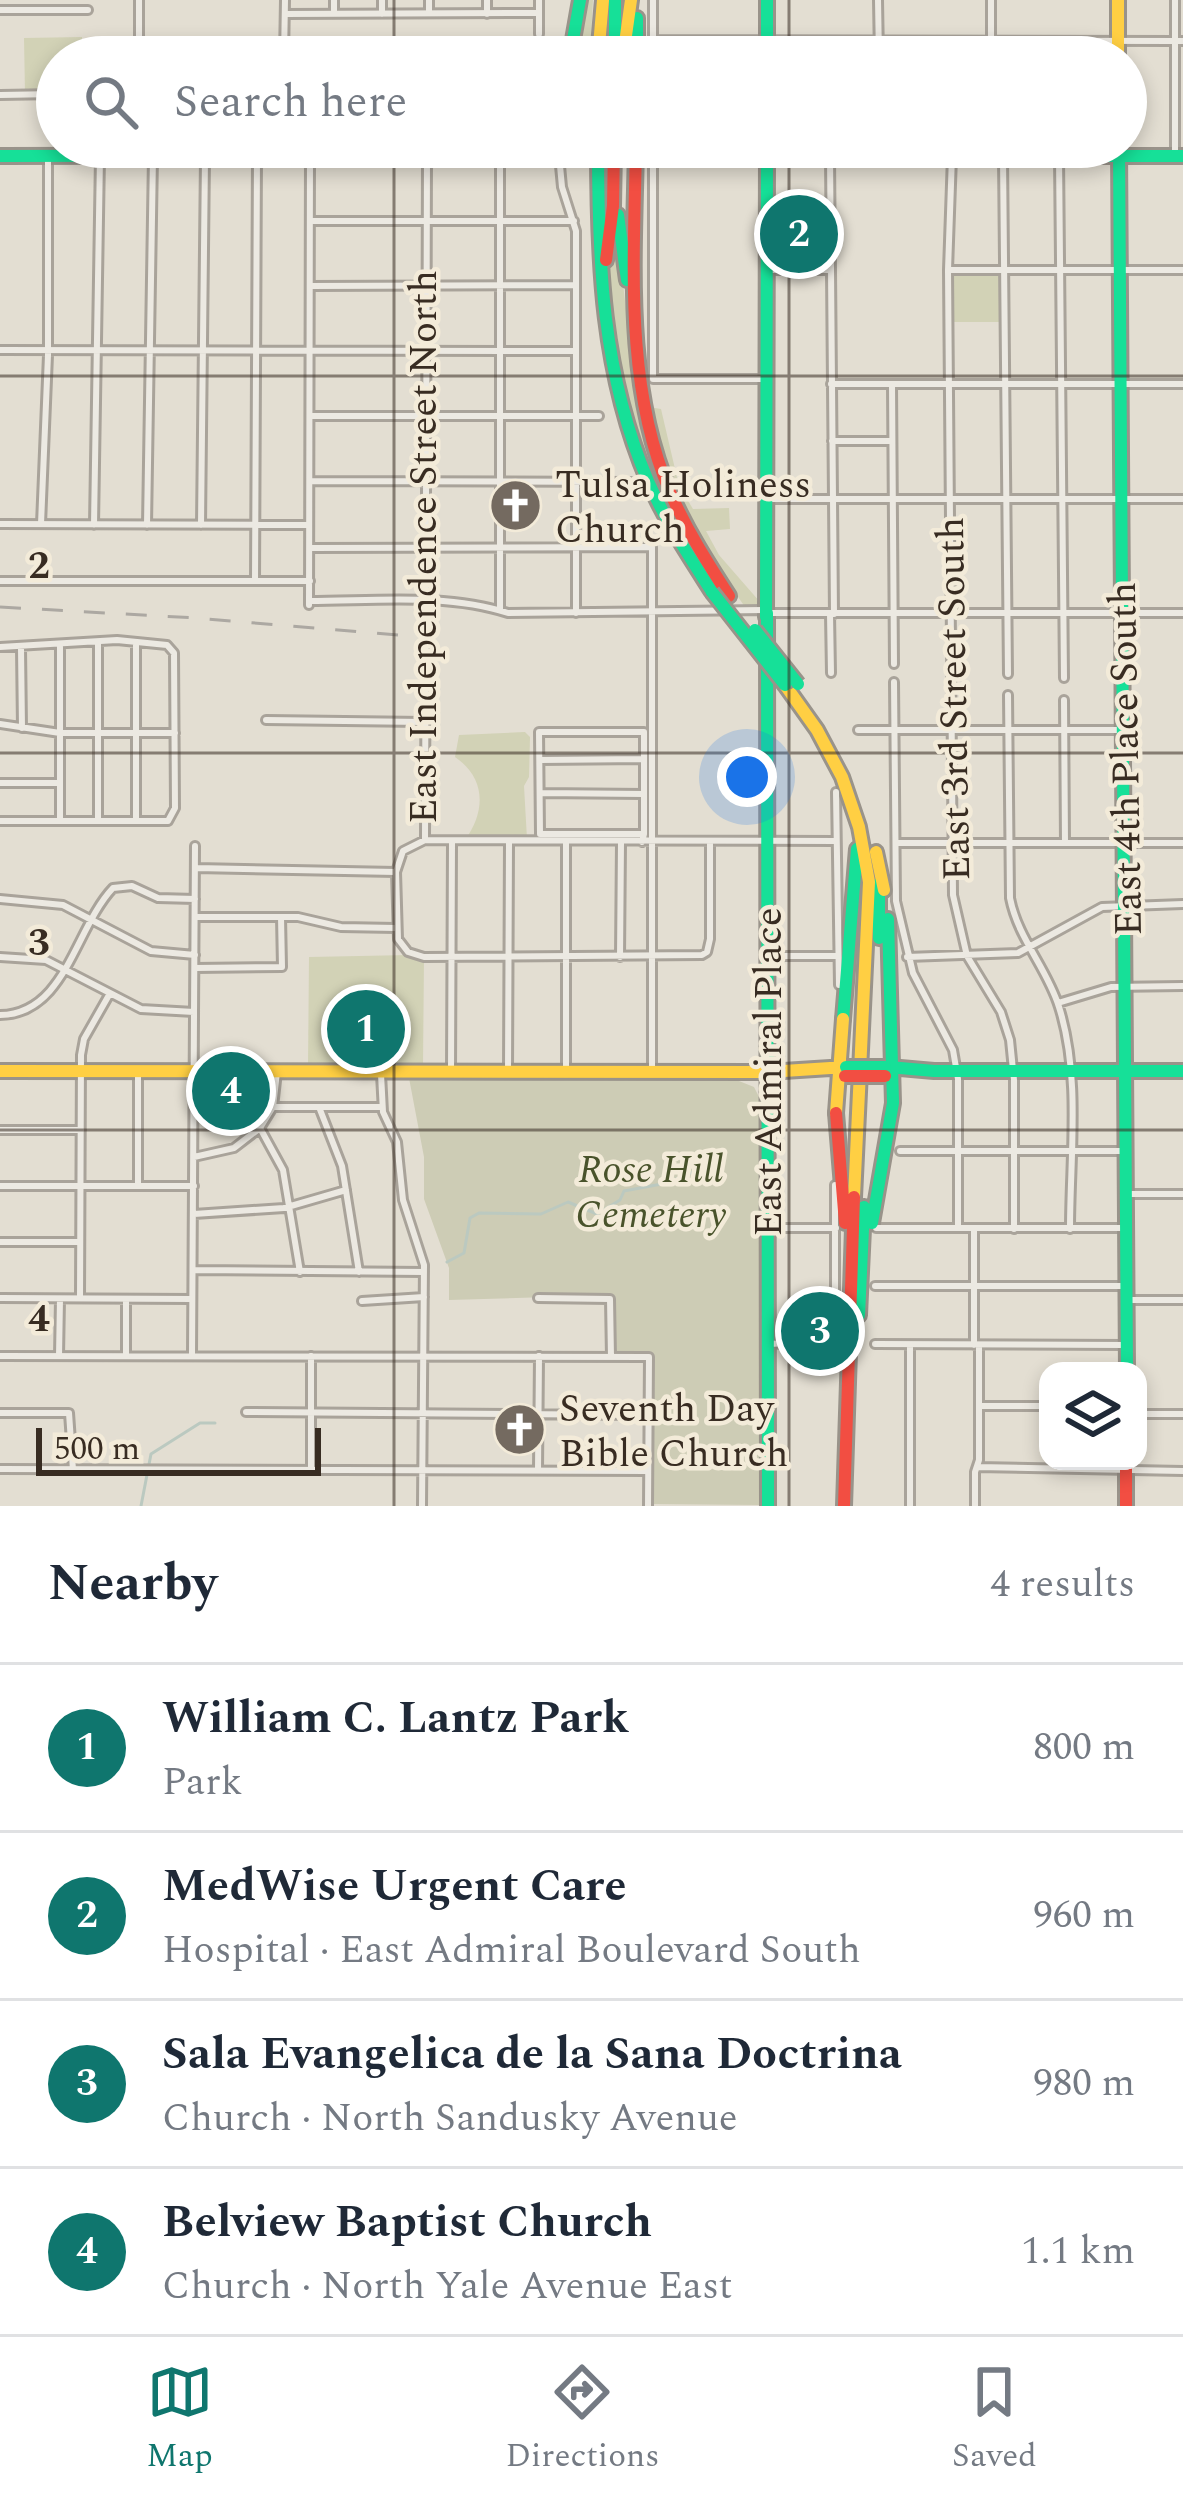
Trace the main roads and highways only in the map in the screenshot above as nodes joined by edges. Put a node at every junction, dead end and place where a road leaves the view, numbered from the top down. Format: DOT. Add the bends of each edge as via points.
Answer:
graph roads {
  1 [pos="580,0"];
  2 [pos="603,0"];
  3 [pos="615,0"];
  4 [pos="634,0"];
  5 [pos="767,0"];
  6 [pos="1118,0"];
  7 [pos="574,36"];
  8 [pos="600,36"];
  9 [pos="618,36"];
  10 [pos="625,36"];
  11 [pos="636,36"];
  12 [pos="767,36"];
  13 [pos="1118,36"];
  14 [pos="1147,153"];
  15 [pos="0,156"];
  16 [pos="36,156"];
  17 [pos="1179,156"];
  18 [pos="619,168"];
  19 [pos="621,168"];
  20 [pos="622,168"];
  21 [pos="767,168"];
  22 [pos="1119,168"];
  23 [pos="635,312"];
  24 [pos="792,685"];
  25 [pos="859,822"];
  26 [pos="876,852"];
  27 [pos="0,1071"];
  28 [pos="1126,1071"];
  29 [pos="1183,1071"];
  30 [pos="768,1072"];
  31 [pos="841,1072"];
  32 [pos="890,1072"];
  33 [pos="856,1263"];
  34 [pos="1126,1362"];
  35 [pos="1126,1470"];
  36 [pos="768,1506"];
  37 [pos="844,1506"];
  38 [pos="854,1506"];
  39 [pos="1126,1506"];
  1 -- 7 [label="main road"];
  2 -- 8 [label="main road"];
  3 -- 9 [label="main road"];
  4 -- 10 [label="main road"];
  4 -- 11 [label="main road"];
  5 -- 12 [label="main road"];
  6 -- 13 [label="main road"];
  14 -- 17 [label="main road"];
  15 -- 16 [label="main road"];
  18 -- 24 [label="main road, bridge" via="603,329 620,409 675,534 712,592"];
  19 -- 23 [label="main road" via="619,220"];
  20 -- 23 [label="main road"];
  21 -- 30 [label="main road, East Admiral Place"];
  22 -- 28 [label="main road, East 4th Place South"];
  23 -- 24 [label="main road, bridge" via="640,390 680,519"];
  24 -- 25 [label="main road" via="833,754"];
  24 -- 26 [label="main road" via="826,722 853,772"];
  25 -- 31 [label="main road"];
  25 -- 33 [label="main road" via="869,904"];
  26 -- 32 [label="main road" via="887,902"];
  26 -- 33 [label="main road" via="880,906"];
  27 -- 30 [label="main road"];
  28 -- 29 [label="main road"];
  28 -- 32 [label="main road"];
  28 -- 34 [label="main road, East 4th Place South"];
  30 -- 31 [label="main road"];
  30 -- 36 [label="main road, East Admiral Place"];
  31 -- 32 [label="main road, bridge"];
  31 -- 33 [label="main road" via="836,1113"];
  32 -- 33 [label="main road" via="890,1130"];
  33 -- 37 [label="main road"];
  33 -- 38 [label="main road"];
  35 -- 39 [label="main road"];
}
